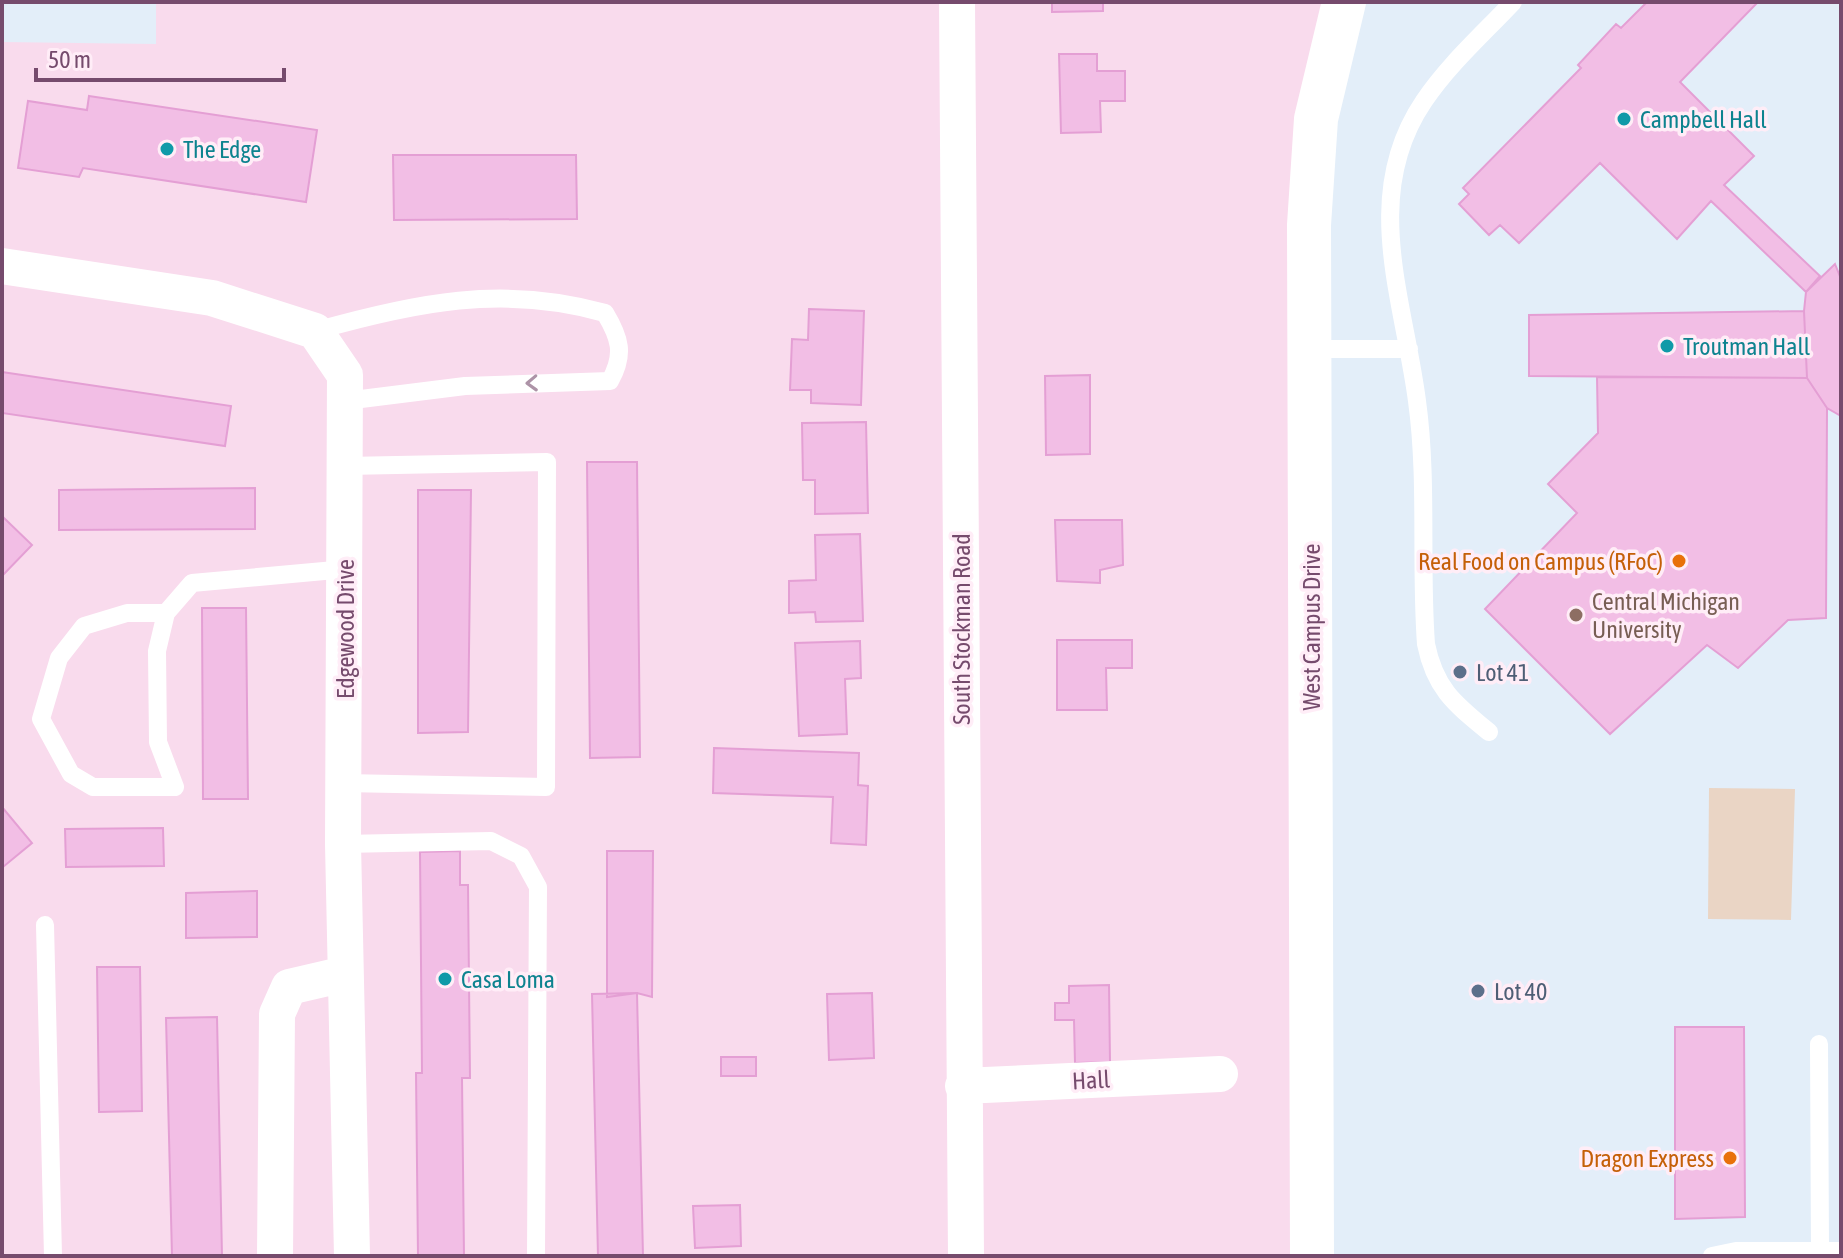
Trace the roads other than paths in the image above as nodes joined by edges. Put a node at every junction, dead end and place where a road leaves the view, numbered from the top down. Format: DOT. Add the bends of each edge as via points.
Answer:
graph roads {
  1 [pos="957,2"];
  2 [pos="1344,2"];
  3 [pos="1513,2"];
  4 [pos="2,266"];
  5 [pos="315,331"];
  6 [pos="1309,349"];
  7 [pos="1409,349"];
  8 [pos="345,401"];
  9 [pos="346,466"];
  10 [pos="346,569"];
  11 [pos="166,613"];
  12 [pos="1489,732"];
  13 [pos="344,783"];
  14 [pos="343,844"];
  15 [pos="45,925"];
  16 [pos="345,974"];
  17 [pos="1819,1044"];
  18 [pos="1220,1074"];
  19 [pos="963,1086"];
  20 [pos="1820,1251"];
  21 [pos="1841,1251"];
  22 [pos="53,1256"];
  23 [pos="275,1256"];
  24 [pos="352,1256"];
  25 [pos="536,1256"];
  26 [pos="966,1256"];
  27 [pos="1312,1256"];
  28 [pos="1712,1256"];
  1 -- 19 [label="street, South Stockman Road"];
  2 -- 6 [label="street, West Campus Drive" via="1316,119"];
  3 -- 7 [label="lane" via="1423,102 1400,152 1390,190 1389,247"];
  4 -- 5 [label="street" via="212,298"];
  5 -- 8 [label="street, Edgewood Drive" via="345,375"];
  5 -- 8 [label="lane, one-way" via="399,307 485,296 573,304 605,313 622,340 610,381 465,386"];
  6 -- 7 [label="lane"];
  6 -- 27 [label="street, West Campus Drive"];
  7 -- 12 [label="lane" via="1420,427 1424,615 1431,670 1442,690"];
  8 -- 9 [label="street, Edgewood Drive"];
  9 -- 10 [label="street, Edgewood Drive"];
  9 -- 13 [label="lane" via="547,462 546,787"];
  10 -- 11 [label="lane" via="192,583"];
  10 -- 13 [label="street, Edgewood Drive"];
  11 -- 11 [label="lane" via="157,651 158,742 175,787 93,787 71,774 41,719 59,658 84,626 127,613"];
  13 -- 14 [label="street, Edgewood Drive"];
  14 -- 16 [label="street, Edgewood Drive"];
  14 -- 25 [label="lane" via="491,841 521,856 538,887"];
  15 -- 22 [label="lane"];
  16 -- 23 [label="street" via="289,987 277,1014"];
  16 -- 24 [label="street, Edgewood Drive"];
  17 -- 20 [label="lane"];
  18 -- 19 [label="street, Hall"];
  19 -- 26 [label="street, South Stockman Road"];
  20 -- 21 [label="lane"];
  20 -- 28 [label="lane"];
}
